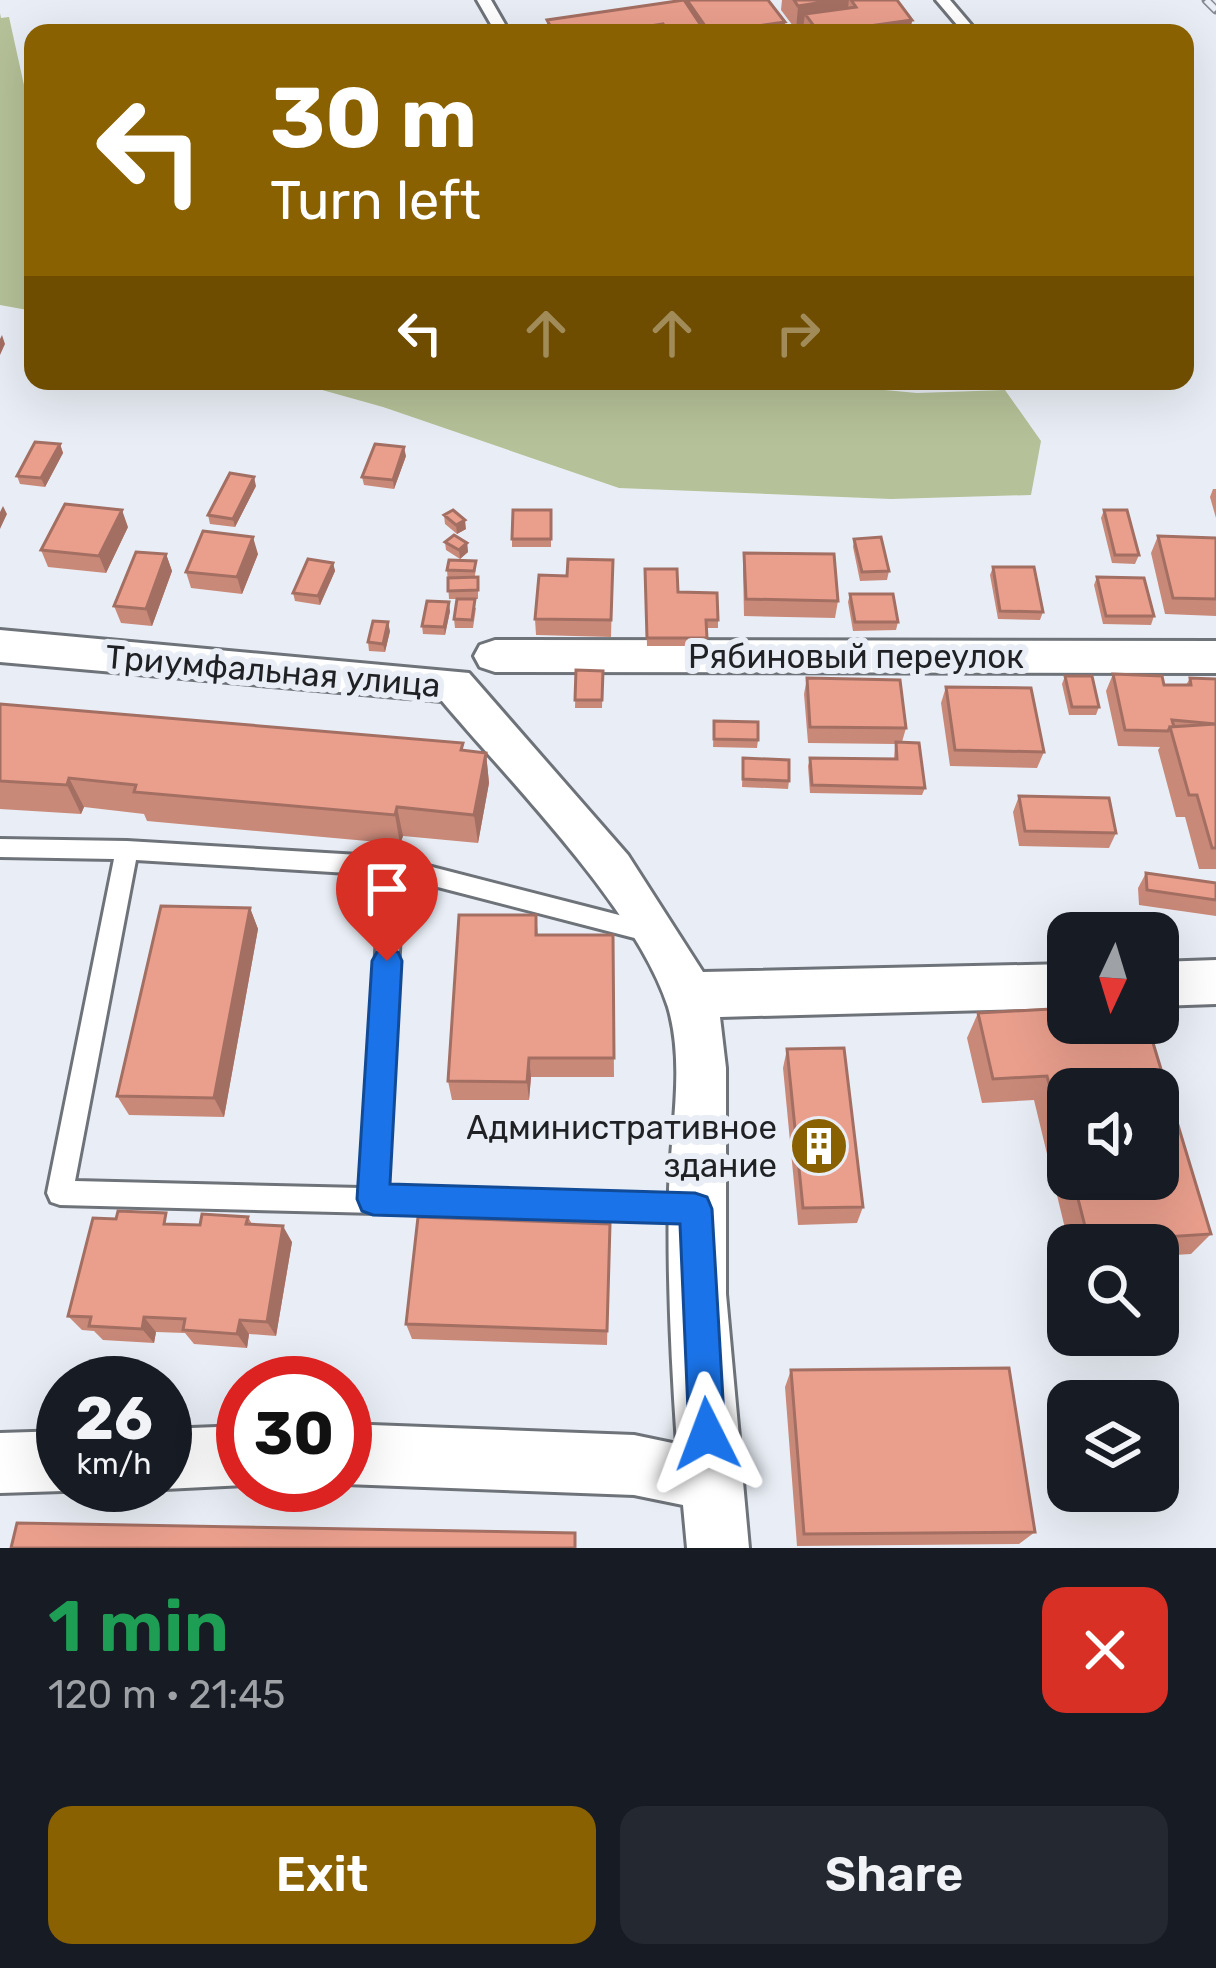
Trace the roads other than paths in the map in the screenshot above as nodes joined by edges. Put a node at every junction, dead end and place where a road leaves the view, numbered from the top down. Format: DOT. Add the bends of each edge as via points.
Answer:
graph roads {
  1 [pos="943,0"];
  2 [pos="963,24"];
  3 [pos="0,646"];
  4 [pos="495,656"];
  5 [pos="1216,657"];
  6 [pos="0,848"];
  7 [pos="127,850"];
  8 [pos="393,866"];
  9 [pos="655,933"];
  10 [pos="1216,982"];
  11 [pos="1179,983"];
  12 [pos="1047,986"];
  13 [pos="690,995"];
  14 [pos="373,1199"];
  15 [pos="695,1209"];
  16 [pos="372,1455"];
  17 [pos="36,1462"];
  18 [pos="0,1463"];
  19 [pos="709,1480"];
  20 [pos="718,1548"];
  1 -- 2 [label="lane"];
  3 -- 9 [label="street, Триумфальная улица" via="454,685"];
  4 -- 5 [label="street, Рябиновый переулок"];
  6 -- 7 [label="lane"];
  7 -- 8 [label="lane"];
  7 -- 14 [label="lane" via="60,1193"];
  8 -- 9 [label="lane"];
  8 -- 14 [label="lane"];
  9 -- 13 [label="street, Триумфальная улица"];
  10 -- 11 [label="street"];
  12 -- 13 [label="street"];
  13 -- 15 [label="street" via="698,1046"];
  14 -- 15 [label="lane"];
  15 -- 19 [label="street"];
  16 -- 19 [label="street" via="634,1465"];
  17 -- 18 [label="street"];
  19 -- 20 [label="street"];
}
